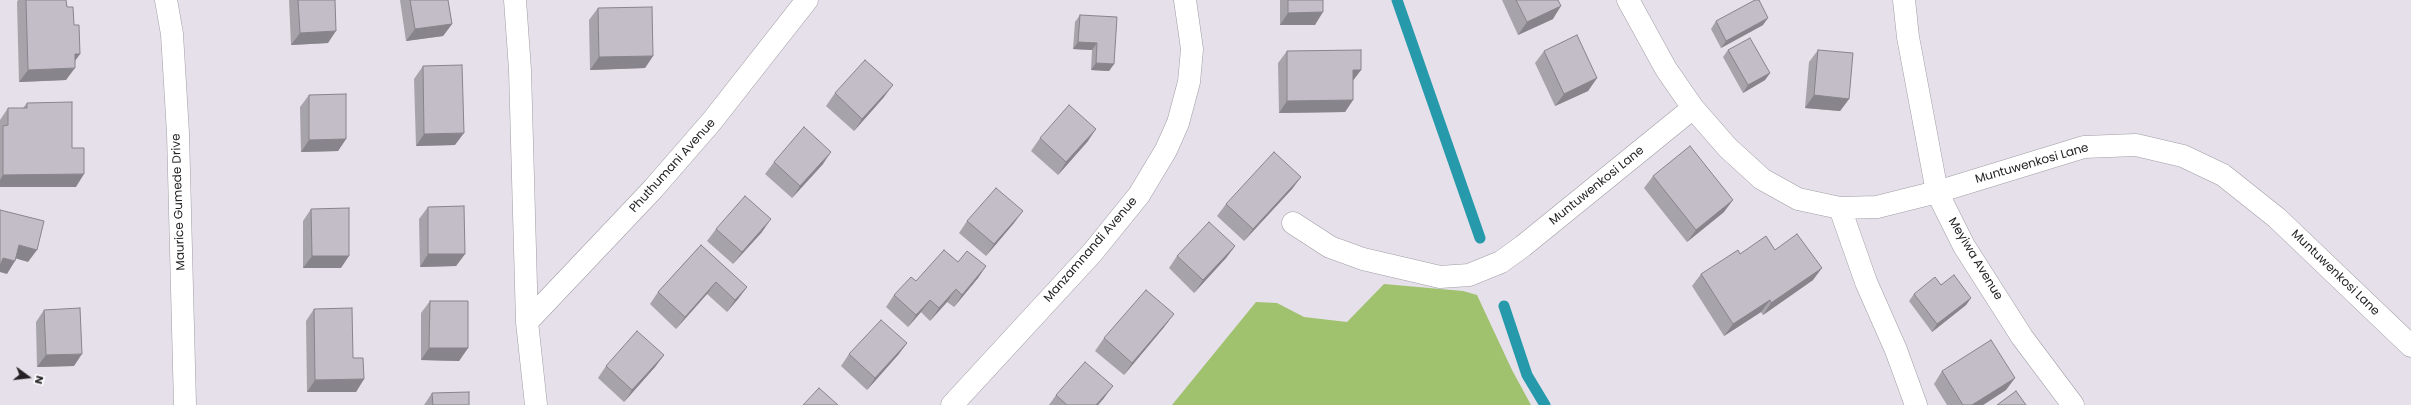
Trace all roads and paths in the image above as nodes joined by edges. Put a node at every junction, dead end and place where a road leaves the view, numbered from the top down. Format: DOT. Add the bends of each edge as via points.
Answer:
graph roads {
  1 [pos="166,0"];
  2 [pos="515,0"];
  3 [pos="807,0"];
  4 [pos="1185,0"];
  5 [pos="1628,0"];
  6 [pos="1904,0"];
  7 [pos="1693,108"];
  8 [pos="1937,192"];
  9 [pos="1840,208"];
  10 [pos="1293,223"];
  11 [pos="527,322"];
  12 [pos="2411,346"];
  13 [pos="185,405"];
  14 [pos="536,405"];
  15 [pos="952,405"];
  16 [pos="1916,405"];
  17 [pos="2073,405"];
  1 -- 13 [label="street, Maurice Gumede Drive" via="172,34 178,133"];
  2 -- 11 [label="street" via="520,70"];
  3 -- 11 [label="street, Phuthumani Avenue" via="712,121 653,189"];
  4 -- 15 [label="street, Manzamnandi Avenue" via="1192,49 1189,82 1178,123 1166,150 1139,195 1092,252"];
  5 -- 7 [label="street, Muntuwenkosi Lane" via="1666,69"];
  6 -- 8 [label="street, Meyiwa Avenue" via="1908,37"];
  7 -- 9 [label="street, Muntuwenkosi Lane" via="1728,148 1762,179 1798,199"];
  7 -- 10 [label="street, Muntuwenkosi Lane" via="1501,262 1469,275 1440,277 1363,259 1330,247"];
  8 -- 9 [label="street, Muntuwenkosi Lane" via="1877,208"];
  8 -- 12 [label="street, Muntuwenkosi Lane" via="2084,147 2136,145 2183,156 2223,175 2277,218"];
  8 -- 17 [label="street, Meyiwa Avenue" via="1964,246 2022,337"];
  9 -- 16 [label="street" via="1866,282 1896,350"];
  11 -- 14 [label="street"];
}
